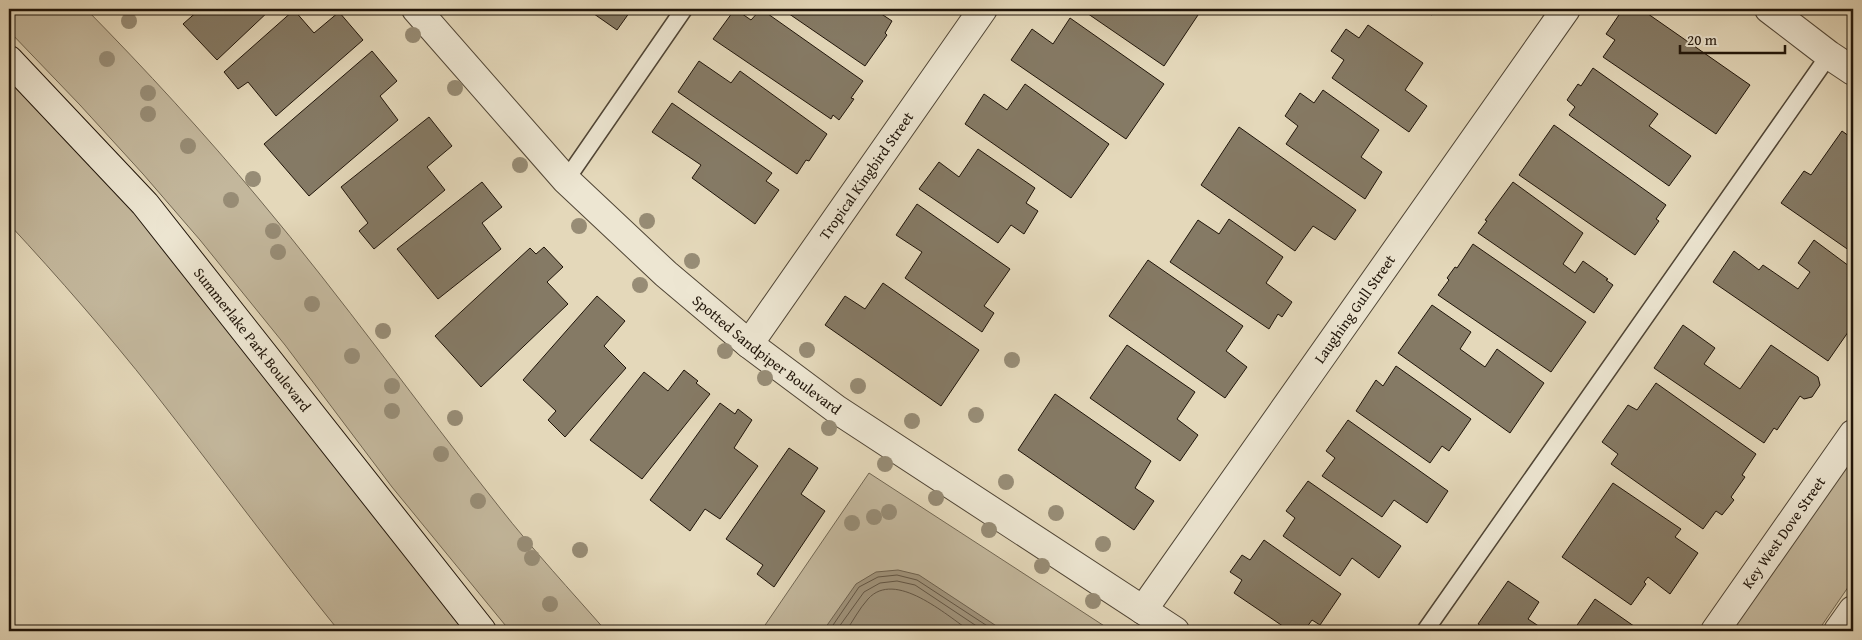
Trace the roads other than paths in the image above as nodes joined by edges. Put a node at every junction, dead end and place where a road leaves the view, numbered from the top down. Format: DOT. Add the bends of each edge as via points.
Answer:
graph roads {
  1 [pos="416,9"];
  2 [pos="684,9"];
  3 [pos="983,9"];
  4 [pos="1566,9"];
  5 [pos="1769,9"];
  6 [pos="1829,55"];
  7 [pos="9,60"];
  8 [pos="1853,71"];
  9 [pos="566,180"];
  10 [pos="749,344"];
  11 [pos="1853,434"];
  12 [pos="1143,610"];
  13 [pos="1853,610"];
  14 [pos="482,631"];
  15 [pos="1174,631"];
  16 [pos="1425,631"];
  17 [pos="1715,631"];
  18 [pos="1838,631"];
  1 -- 9 [label="street, Spotted Sandpiper Boulevard"];
  2 -- 9 [label="lane"];
  3 -- 10 [label="street, Tropical Kingbird Street"];
  4 -- 12 [label="street, Laughing Gull Street"];
  5 -- 6 [label="street"];
  6 -- 8 [label="street"];
  6 -- 16 [label="lane"];
  7 -- 14 [label="street, Summerlake Park Boulevard" via="145,204"];
  9 -- 10 [label="street, Spotted Sandpiper Boulevard" via="666,274"];
  10 -- 12 [label="street, Spotted Sandpiper Boulevard" via="836,409"];
  11 -- 17 [label="street, Key West Dove Street"];
  12 -- 15 [label="street, Spotted Sandpiper Boulevard"];
  13 -- 18 [label="street"];
}
